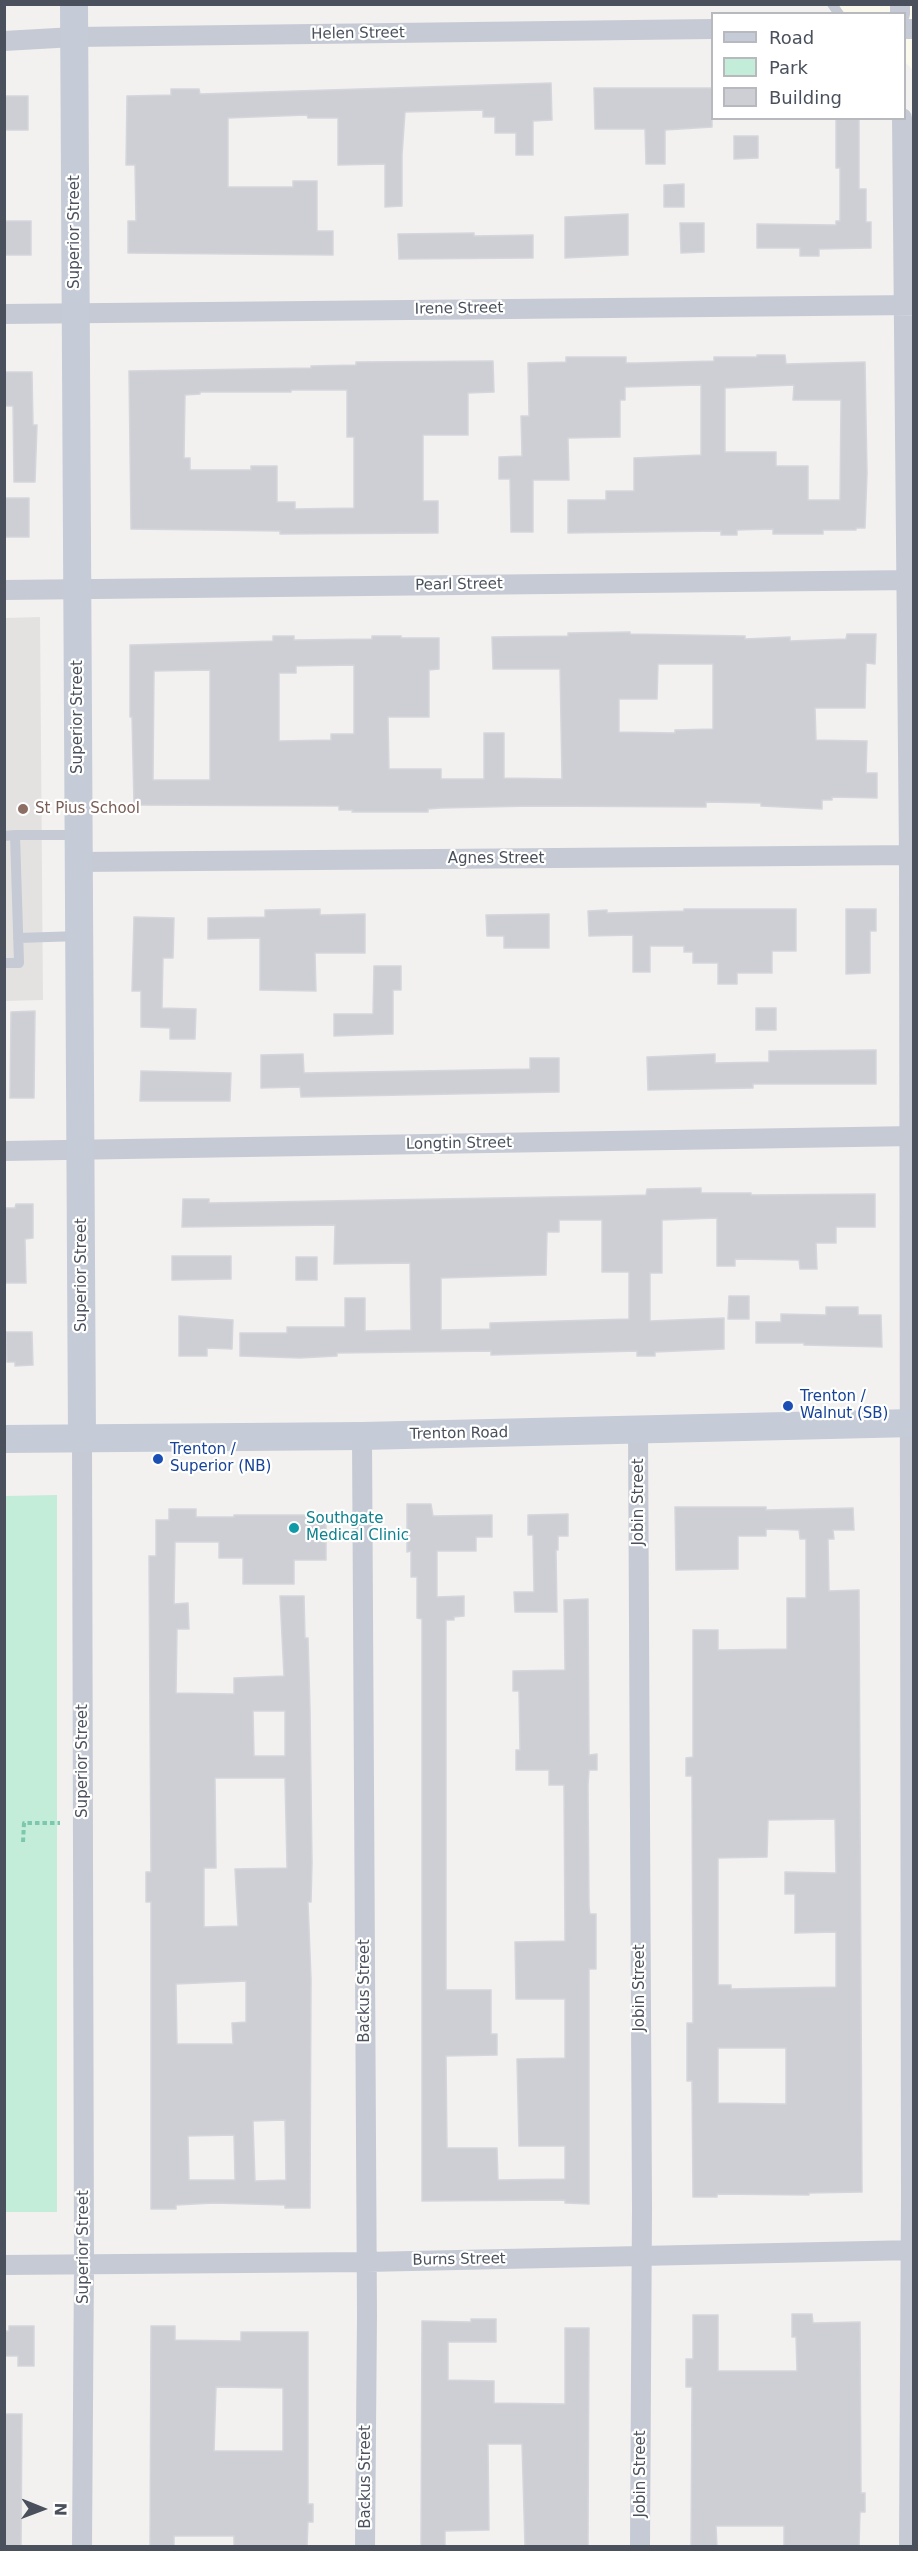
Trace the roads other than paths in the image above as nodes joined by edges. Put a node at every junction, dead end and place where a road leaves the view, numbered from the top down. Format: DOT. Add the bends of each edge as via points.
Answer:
graph roads {
  1 [pos="74,4"];
  2 [pos="711,29"];
  3 [pos="74,37"];
  4 [pos="4,41"];
  5 [pos="902,120"];
  6 [pos="909,305"];
  7 [pos="76,313"];
  8 [pos="4,314"];
  9 [pos="910,580"];
  10 [pos="78,589"];
  11 [pos="4,590"];
  12 [pos="10,835"];
  13 [pos="79,848"];
  14 [pos="911,855"];
  15 [pos="80,936"];
  16 [pos="18,938"];
  17 [pos="4,963"];
  18 [pos="911,1136"];
  19 [pos="82,1150"];
  20 [pos="4,1151"];
  21 [pos="912,1423"];
  22 [pos="638,1429"];
  23 [pos="362,1436"];
  24 [pos="82,1438"];
  25 [pos="4,1439"];
  26 [pos="912,2250"];
  27 [pos="641,2256"];
  28 [pos="366,2262"];
  29 [pos="4,2265"];
  30 [pos="84,2265"];
  31 [pos="82,2547"];
  32 [pos="365,2547"];
  33 [pos="640,2547"];
  34 [pos="909,2547"];
  1 -- 3 [label="street, Superior Street"];
  2 -- 3 [label="street, Helen Street"];
  3 -- 4 [label="street, Helen Street"];
  3 -- 7 [label="street, Superior Street"];
  5 -- 6 [label="street"];
  6 -- 7 [label="street, Irene Street"];
  6 -- 9 [label="street"];
  7 -- 8 [label="street, Irene Street"];
  7 -- 10 [label="street, Superior Street"];
  9 -- 10 [label="street, Pearl Street"];
  9 -- 14 [label="street"];
  10 -- 11 [label="street, Pearl Street"];
  10 -- 13 [label="street, Superior Street"];
  12 -- 13 [label="lane"];
  12 -- 16 [label="lane"];
  13 -- 14 [label="street, Agnes Street"];
  13 -- 15 [label="street, Superior Street"];
  14 -- 18 [label="street"];
  15 -- 16 [label="lane"];
  15 -- 19 [label="street, Superior Street"];
  16 -- 17 [label="lane" via="19,963"];
  18 -- 19 [label="street, Longtin Street"];
  18 -- 21 [label="street"];
  19 -- 20 [label="street, Longtin Street"];
  19 -- 24 [label="street, Superior Street"];
  21 -- 22 [label="street, Trenton Road"];
  21 -- 26 [label="street"];
  22 -- 23 [label="street, Trenton Road"];
  22 -- 27 [label="street, Jobin Street"];
  23 -- 24 [label="street, Trenton Road"];
  23 -- 28 [label="street, Backus Street"];
  24 -- 25 [label="street, Trenton Road"];
  24 -- 30 [label="street, Superior Street"];
  26 -- 27 [label="street, Burns Street"];
  26 -- 34 [label="street"];
  27 -- 28 [label="street, Burns Street"];
  27 -- 33 [label="street, Jobin Street"];
  28 -- 30 [label="street, Burns Street"];
  28 -- 32 [label="street, Backus Street"];
  29 -- 30 [label="street, Burns Street"];
  30 -- 31 [label="street, Superior Street"];
}
